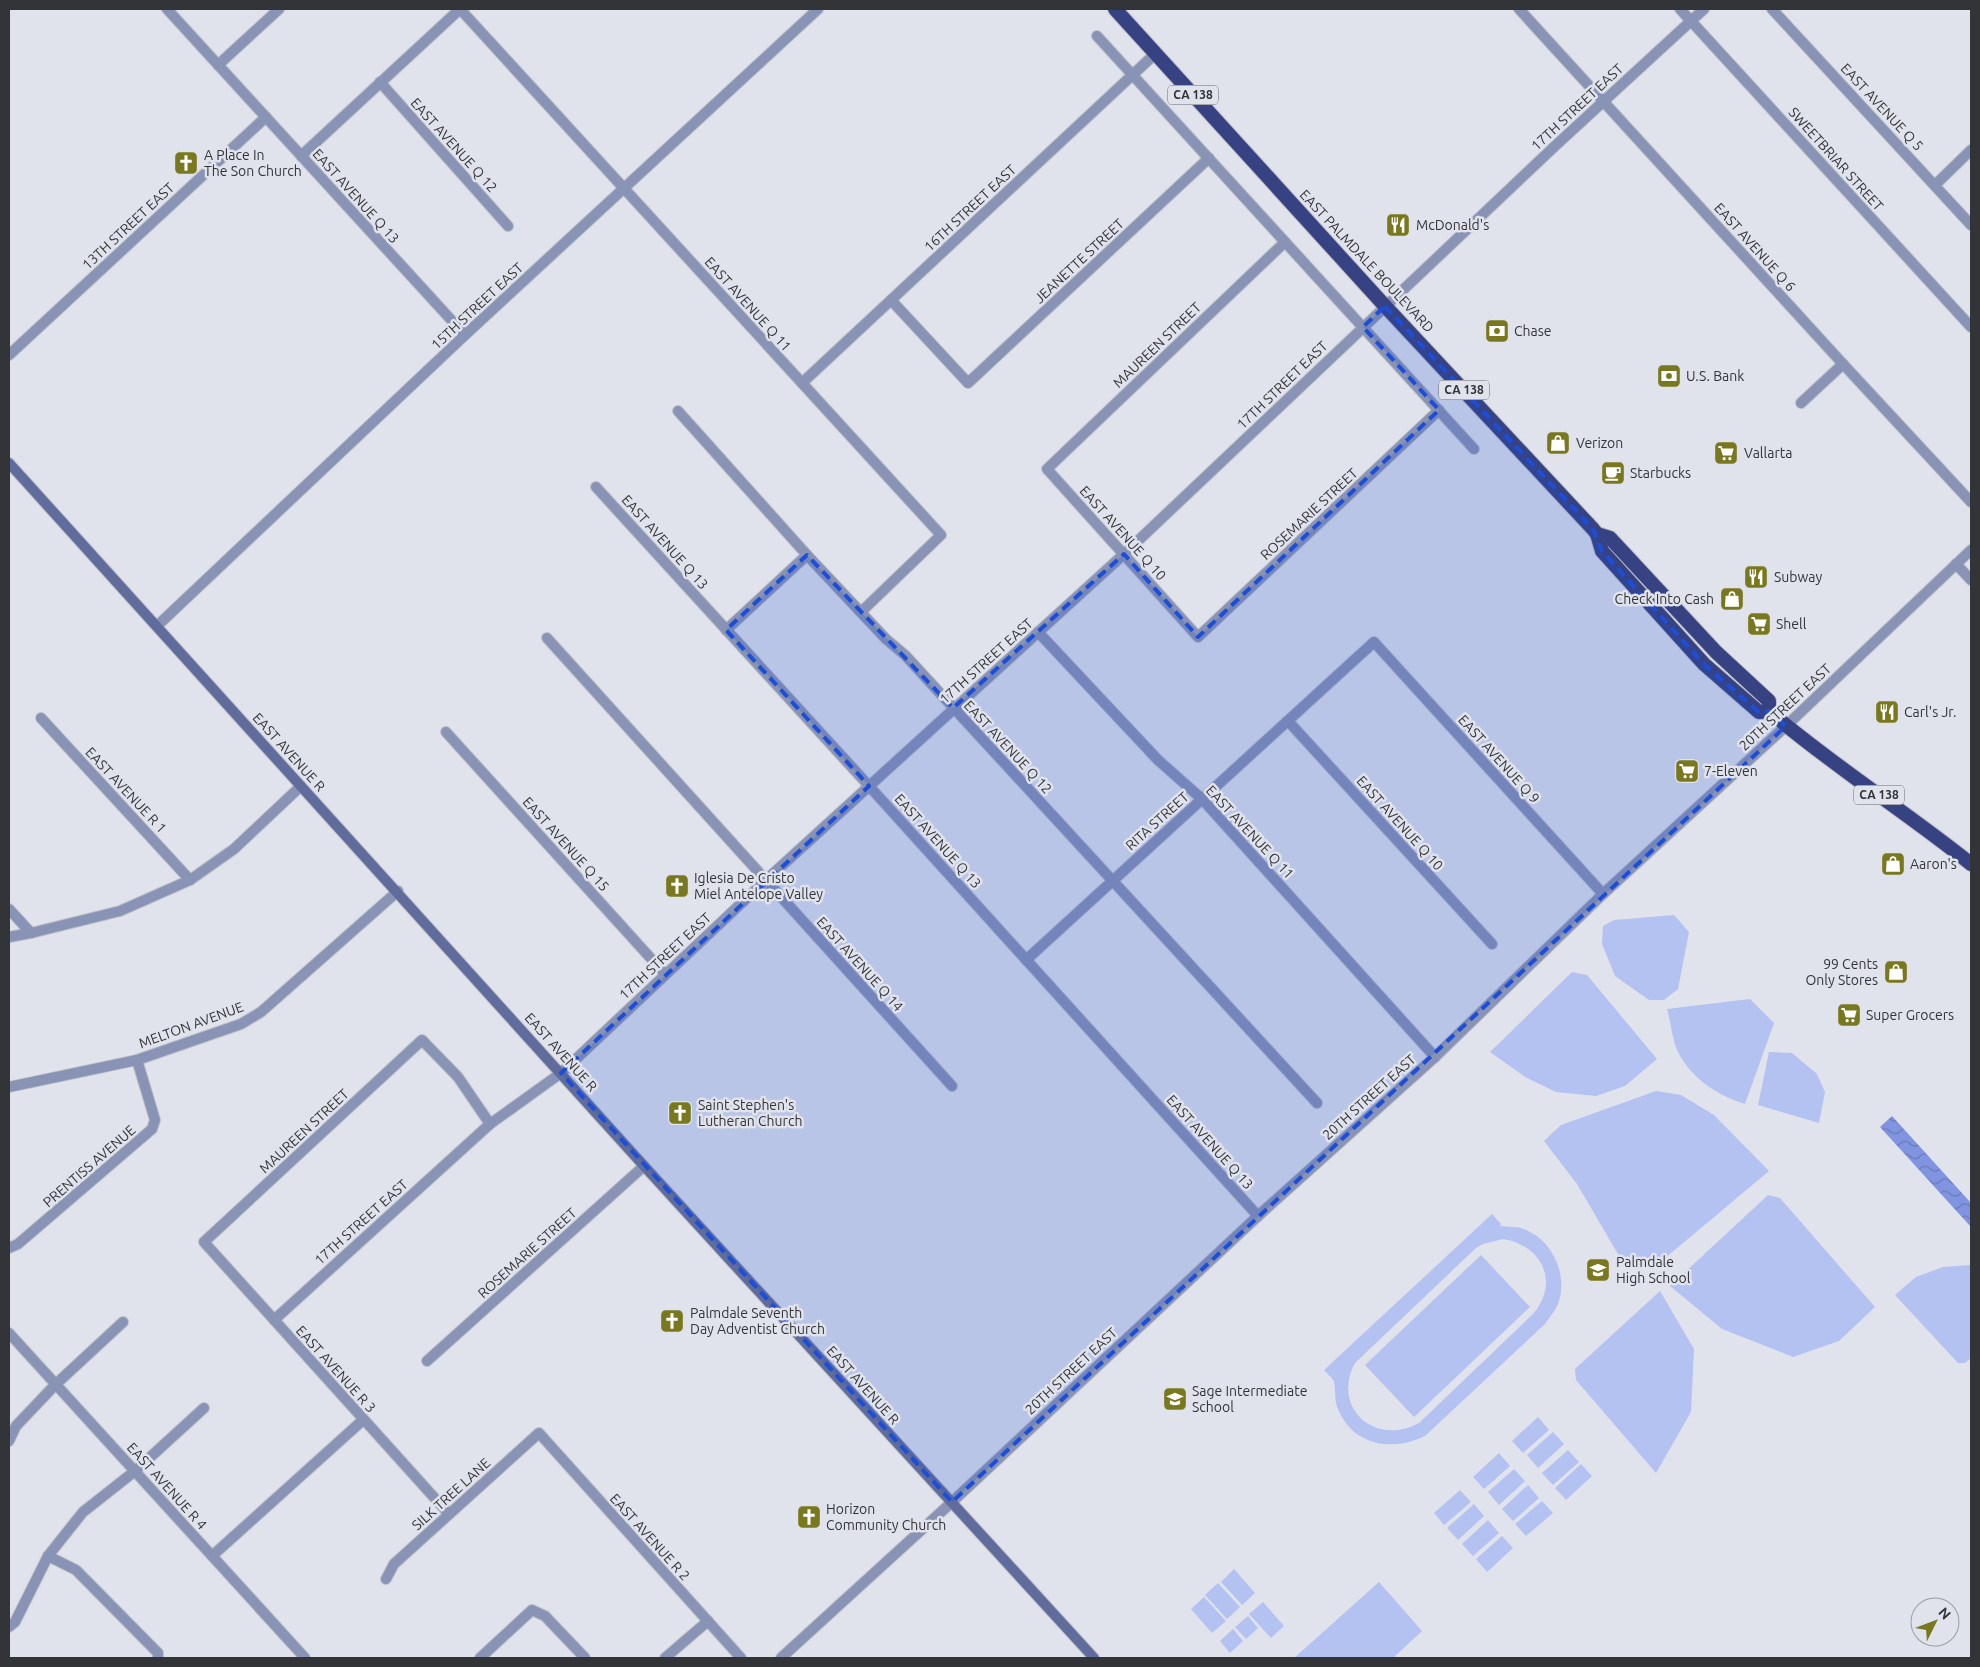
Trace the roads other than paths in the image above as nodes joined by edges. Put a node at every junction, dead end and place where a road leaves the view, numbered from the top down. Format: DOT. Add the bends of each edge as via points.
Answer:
graph roads {
  1 [pos="167,9"];
  2 [pos="279,9"];
  3 [pos="460,9"];
  4 [pos="818,9"];
  5 [pos="1114,9"];
  6 [pos="1519,9"];
  7 [pos="1680,9"];
  8 [pos="1704,9"];
  9 [pos="1772,9"];
  10 [pos="1691,20"];
  11 [pos="1097,36"];
  12 [pos="1156,53"];
  13 [pos="218,65"];
  14 [pos="1133,75"];
  15 [pos="380,82"];
  16 [pos="1604,101"];
  17 [pos="266,117"];
  18 [pos="1971,150"];
  19 [pos="301,156"];
  20 [pos="1209,158"];
  21 [pos="1935,185"];
  22 [pos="624,188"];
  23 [pos="1971,224"];
  24 [pos="508,226"];
  25 [pos="1285,242"];
  26 [pos="891,300"];
  27 [pos="1385,306"];
  28 [pos="1363,327"];
  29 [pos="1971,327"];
  30 [pos="465,335"];
  31 [pos="9,355"];
  32 [pos="1843,364"];
  33 [pos="802,383"];
  34 [pos="1801,403"];
  35 [pos="1439,410"];
  36 [pos="678,411"];
  37 [pos="1474,449"];
  38 [pos="9,463"];
  39 [pos="1047,469"];
  40 [pos="596,487"];
  41 [pos="1971,502"];
  42 [pos="1597,534"];
  43 [pos="1971,550"];
  44 [pos="1124,554"];
  45 [pos="807,555"];
  46 [pos="1956,564"];
  47 [pos="1622,574"];
  48 [pos="1971,580"];
  49 [pos="861,612"];
  50 [pos="1684,618"];
  51 [pos="157,626"];
  52 [pos="726,630"];
  53 [pos="1038,632"];
  54 [pos="1198,637"];
  55 [pos="547,638"];
  56 [pos="1374,642"];
  57 [pos="953,708"];
  58 [pos="1769,710"];
  59 [pos="41,718"];
  60 [pos="1288,721"];
  61 [pos="1786,726"];
  62 [pos="446,732"];
  63 [pos="301,786"];
  64 [pos="869,786"];
  65 [pos="1202,799"];
  66 [pos="1971,864"];
  67 [pos="190,880"];
  68 [pos="766,880"];
  69 [pos="1113,880"];
  70 [pos="398,891"];
  71 [pos="1603,894"];
  72 [pos="9,909"];
  73 [pos="31,933"];
  74 [pos="9,937"];
  75 [pos="1492,944"];
  76 [pos="1026,960"];
  77 [pos="665,974"];
  78 [pos="1434,1057"];
  79 [pos="137,1060"];
  80 [pos="561,1072"];
  81 [pos="952,1086"];
  82 [pos="9,1087"];
  83 [pos="1317,1104"];
  84 [pos="490,1124"];
  85 [pos="644,1166"];
  86 [pos="1258,1216"];
  87 [pos="204,1242"];
  88 [pos="9,1248"];
  89 [pos="274,1320"];
  90 [pos="123,1322"];
  91 [pos="9,1333"];
  92 [pos="427,1361"];
  93 [pos="55,1385"];
  94 [pos="204,1408"];
  95 [pos="363,1420"];
  96 [pos="539,1433"];
  97 [pos="9,1441"];
  98 [pos="135,1471"];
  99 [pos="952,1502"];
  100 [pos="449,1514"];
  101 [pos="48,1556"];
  102 [pos="212,1556"];
  103 [pos="386,1579"];
  104 [pos="708,1621"];
  105 [pos="9,1628"];
  106 [pos="158,1658"];
  107 [pos="305,1658"];
  108 [pos="480,1658"];
  109 [pos="585,1658"];
  110 [pos="664,1658"];
  111 [pos="741,1658"];
  112 [pos="781,1658"];
  113 [pos="1094,1658"];
  1 -- 13 [label="street, EAST AVENUE Q 13"];
  2 -- 13 [label="street"];
  3 -- 15 [label="street"];
  3 -- 22 [label="street, EAST AVENUE Q 11"];
  4 -- 22 [label="street, 15TH STREET EAST"];
  5 -- 12 [label="highway, EAST PALMDALE BOULEVARD / CA 138"];
  6 -- 16 [label="street, EAST AVENUE Q 6"];
  7 -- 10 [label="street, SWEETBRIAR STREET"];
  8 -- 10 [label="street, 17TH STREET EAST"];
  9 -- 21 [label="street, EAST AVENUE Q 5"];
  10 -- 16 [label="street, 17TH STREET EAST"];
  10 -- 29 [label="street, SWEETBRIAR STREET"];
  11 -- 14 [label="street"];
  12 -- 14 [label="street, 16TH STREET EAST"];
  12 -- 27 [label="highway, EAST PALMDALE BOULEVARD / CA 138"];
  13 -- 17 [label="street, EAST AVENUE Q 13"];
  14 -- 20 [label="street"];
  14 -- 26 [label="street, 16TH STREET EAST"];
  15 -- 19 [label="street"];
  15 -- 24 [label="street, EAST AVENUE Q 12"];
  16 -- 27 [label="street, 17TH STREET EAST"];
  16 -- 32 [label="street, EAST AVENUE Q 6"];
  17 -- 19 [label="street, EAST AVENUE Q 13"];
  17 -- 31 [label="street, 13TH STREET EAST"];
  18 -- 21 [label="street"];
  19 -- 30 [label="street, EAST AVENUE Q 13"];
  20 -- 25 [label="street"];
  20 -- 26 [label="street, JEANETTE STREET" via="968,384"];
  21 -- 23 [label="street, EAST AVENUE Q 5"];
  22 -- 30 [label="street, 15TH STREET EAST"];
  22 -- 33 [label="street, EAST AVENUE Q 11"];
  25 -- 28 [label="street"];
  25 -- 39 [label="street, MAUREEN STREET"];
  26 -- 33 [label="street, 16TH STREET EAST"];
  27 -- 28 [label="street, 17TH STREET EAST"];
  27 -- 42 [label="highway, EAST PALMDALE BOULEVARD / CA 138"];
  28 -- 35 [label="street"];
  28 -- 44 [label="street, 17TH STREET EAST"];
  30 -- 51 [label="street, 15TH STREET EAST"];
  32 -- 34 [label="street"];
  32 -- 41 [label="street, EAST AVENUE Q 6"];
  33 -- 49 [label="street, EAST AVENUE Q 11" via="941,535"];
  35 -- 37 [label="street"];
  35 -- 54 [label="street, ROSEMARIE STREET"];
  36 -- 45 [label="street, EAST AVENUE Q 12"];
  38 -- 51 [label="main road, EAST AVENUE R"];
  39 -- 44 [label="street, EAST AVENUE Q 10"];
  40 -- 52 [label="street, EAST AVENUE Q 13"];
  42 -- 47 [label="highway, EAST PALMDALE BOULEVARD / CA 138" via="1602,551"];
  42 -- 50 [label="highway, EAST PALMDALE BOULEVARD / CA 138" via="1610,538"];
  43 -- 46 [label="street, 20TH STREET EAST"];
  44 -- 53 [label="street, 17TH STREET EAST"];
  44 -- 54 [label="street, EAST AVENUE Q 10"];
  45 -- 49 [label="street, EAST AVENUE Q 12"];
  45 -- 52 [label="street"];
  46 -- 48 [label="street"];
  46 -- 61 [label="street, 20TH STREET EAST"];
  47 -- 50 [label="highway" via="1628,573 1676,617"];
  47 -- 58 [label="highway, EAST PALMDALE BOULEVARD / CA 138" via="1704,664 1759,712"];
  49 -- 57 [label="street, EAST AVENUE Q 12"];
  50 -- 58 [label="highway, EAST PALMDALE BOULEVARD / CA 138" via="1768,701"];
  51 -- 63 [label="main road, EAST AVENUE R"];
  52 -- 64 [label="street, EAST AVENUE Q 13"];
  53 -- 57 [label="street, 17TH STREET EAST"];
  53 -- 65 [label="street, EAST AVENUE Q 11" via="1158,760"];
  55 -- 68 [label="street, EAST AVENUE Q 14"];
  56 -- 60 [label="street, RITA STREET"];
  56 -- 71 [label="street, EAST AVENUE Q 9"];
  57 -- 64 [label="street, 17TH STREET EAST"];
  57 -- 69 [label="street, EAST AVENUE Q 12"];
  58 -- 61 [label="highway, EAST PALMDALE BOULEVARD / CA 138"];
  59 -- 67 [label="street, EAST AVENUE R 1"];
  60 -- 65 [label="street, RITA STREET"];
  60 -- 75 [label="street, EAST AVENUE Q 10"];
  61 -- 66 [label="highway, EAST PALMDALE BOULEVARD / CA 138"];
  61 -- 71 [label="street, 20TH STREET EAST"];
  62 -- 77 [label="street, EAST AVENUE Q 15"];
  63 -- 67 [label="street" via="234,848"];
  63 -- 70 [label="main road, EAST AVENUE R"];
  64 -- 68 [label="street, 17TH STREET EAST"];
  64 -- 76 [label="street, EAST AVENUE Q 13"];
  65 -- 69 [label="street, RITA STREET"];
  65 -- 78 [label="street, EAST AVENUE Q 11"];
  67 -- 73 [label="street" via="120,911"];
  68 -- 77 [label="street, 17TH STREET EAST"];
  68 -- 81 [label="street, EAST AVENUE Q 14"];
  69 -- 76 [label="street, RITA STREET"];
  69 -- 83 [label="street, EAST AVENUE Q 12"];
  70 -- 79 [label="street, MELTON AVENUE" via="261,1012 240,1024"];
  70 -- 80 [label="main road, EAST AVENUE R"];
  71 -- 78 [label="street, 20TH STREET EAST"];
  72 -- 73 [label="street"];
  73 -- 74 [label="street"];
  76 -- 86 [label="street, EAST AVENUE Q 13"];
  77 -- 80 [label="street, 17TH STREET EAST"];
  78 -- 86 [label="street, 20TH STREET EAST"];
  79 -- 82 [label="street, MELTON AVENUE"];
  79 -- 88 [label="street, PRENTISS AVENUE" via="155,1120 152,1129 18,1244"];
  80 -- 84 [label="street, 17TH STREET EAST"];
  80 -- 85 [label="main road, EAST AVENUE R"];
  84 -- 87 [label="street, MAUREEN STREET" via="458,1077 422,1040"];
  84 -- 89 [label="street, 17TH STREET EAST"];
  85 -- 92 [label="street, ROSEMARIE STREET"];
  85 -- 99 [label="main road, EAST AVENUE R"];
  86 -- 99 [label="street, 20TH STREET EAST"];
  87 -- 89 [label="street, EAST AVENUE R 3"];
  89 -- 95 [label="street, EAST AVENUE R 3"];
  90 -- 93 [label="street"];
  91 -- 93 [label="street, EAST AVENUE R 4"];
  93 -- 97 [label="street" via="16,1426"];
  93 -- 98 [label="street, EAST AVENUE R 4"];
  94 -- 98 [label="street"];
  95 -- 100 [label="street, EAST AVENUE R 3"];
  95 -- 102 [label="street"];
  96 -- 100 [label="street, SILK TREE LANE"];
  96 -- 104 [label="street, EAST AVENUE R 2"];
  98 -- 101 [label="street" via="83,1512"];
  98 -- 102 [label="street, EAST AVENUE R 4"];
  99 -- 112 [label="street, 20TH STREET EAST"];
  99 -- 113 [label="main road, EAST AVENUE R"];
  100 -- 103 [label="street, SILK TREE LANE" via="394,1564"];
  101 -- 105 [label="street"];
  101 -- 106 [label="street" via="76,1570 158,1653"];
  102 -- 107 [label="street, EAST AVENUE R 4"];
  104 -- 110 [label="street"];
  104 -- 111 [label="street, EAST AVENUE R 2"];
  108 -- 109 [label="street" via="532,1610 545,1616"];
}
